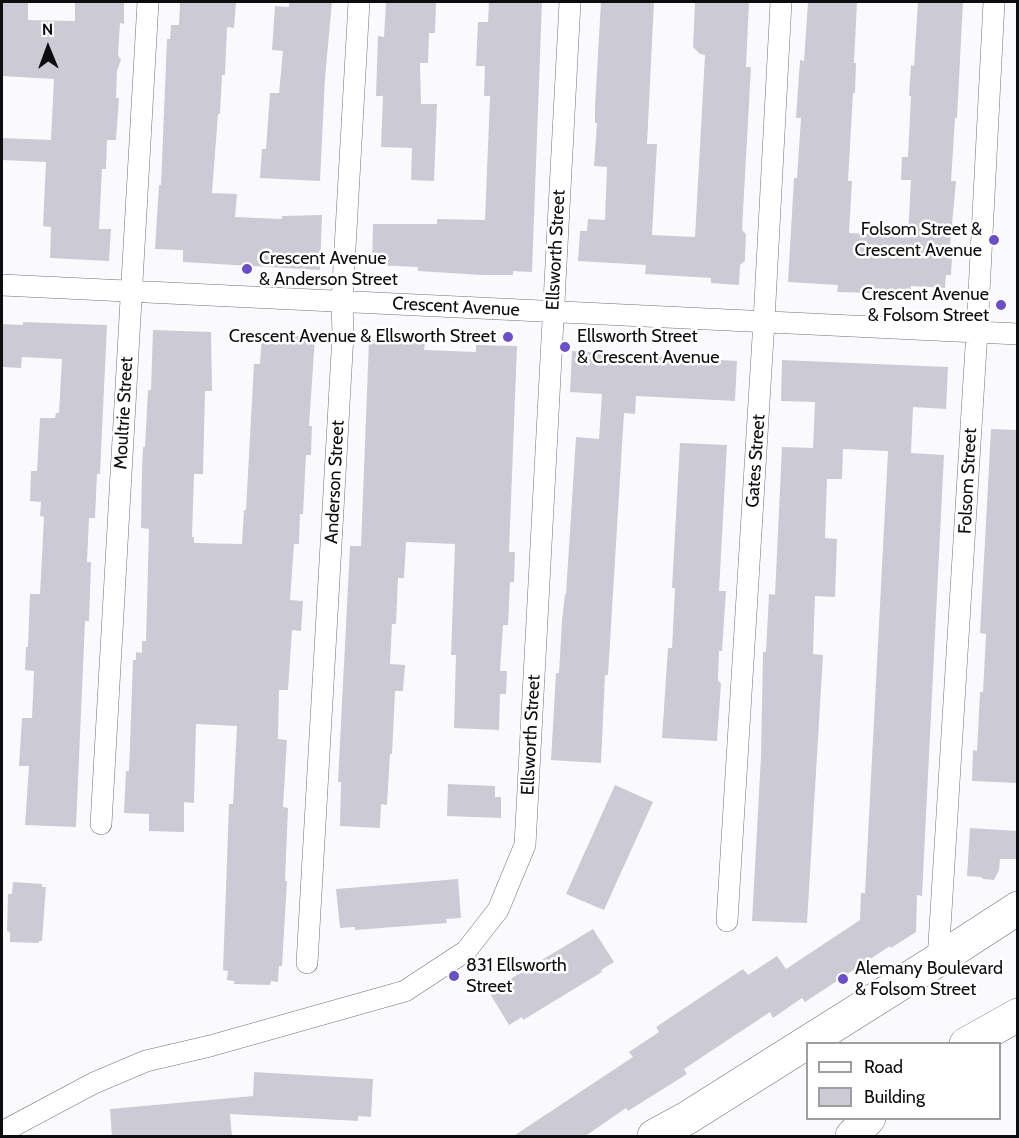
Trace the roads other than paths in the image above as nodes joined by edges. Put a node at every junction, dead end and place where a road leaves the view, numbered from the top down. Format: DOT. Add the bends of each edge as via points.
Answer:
graph roads {
  1 [pos="148,2"];
  2 [pos="359,2"];
  3 [pos="570,2"];
  4 [pos="781,2"];
  5 [pos="994,2"];
  6 [pos="2,285"];
  7 [pos="131,291"];
  8 [pos="342,302"];
  9 [pos="553,311"];
  10 [pos="764,321"];
  11 [pos="977,332"];
  12 [pos="1017,334"];
  13 [pos="101,824"];
  14 [pos="1017,908"];
  15 [pos="727,921"];
  16 [pos="938,960"];
  17 [pos="307,963"];
  18 [pos="1017,1015"];
  19 [pos="808,1042"];
  20 [pos="970,1042"];
  21 [pos="806,1043"];
  22 [pos="2,1132"];
  23 [pos="654,1137"];
  1 -- 7 [label="street, Moultrie Street"];
  2 -- 8 [label="street, Anderson Street"];
  3 -- 9 [label="street, Ellsworth Street"];
  4 -- 10 [label="street, Gates Street"];
  5 -- 11 [label="street, Folsom Street"];
  6 -- 7 [label="street, Crescent Avenue"];
  7 -- 8 [label="street, Crescent Avenue"];
  7 -- 13 [label="street, Moultrie Street"];
  8 -- 9 [label="street, Crescent Avenue"];
  8 -- 17 [label="street, Anderson Street"];
  9 -- 10 [label="street, Crescent Avenue"];
  9 -- 22 [label="street, Ellsworth Street" via="525,845 498,910 466,951 405,991 146,1061 94,1083"];
  10 -- 11 [label="street, Crescent Avenue"];
  10 -- 15 [label="street, Gates Street"];
  11 -- 12 [label="street, Crescent Avenue"];
  11 -- 16 [label="street, Folsom Street"];
  14 -- 16 [label="main road"];
  16 -- 19 [label="main road"];
  18 -- 20 [label="main road"];
  21 -- 23 [label="main road"];
}
